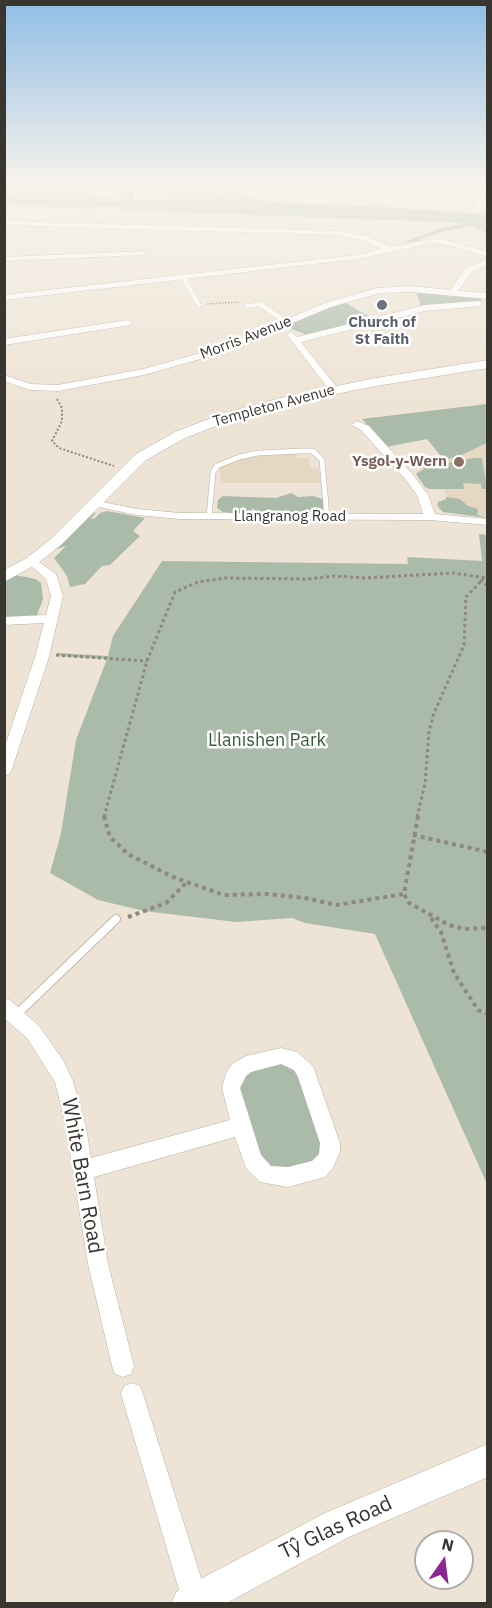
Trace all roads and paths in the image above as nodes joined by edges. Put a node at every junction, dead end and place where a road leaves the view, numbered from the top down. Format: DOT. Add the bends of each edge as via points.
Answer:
graph roads {
  1 [pos="49,257"];
  2 [pos="362,257"];
  3 [pos="4,259"];
  4 [pos="488,261"];
  5 [pos="183,278"];
  6 [pos="452,293"];
  7 [pos="4,298"];
  8 [pos="488,298"];
  9 [pos="199,305"];
  10 [pos="246,306"];
  11 [pos="128,323"];
  12 [pos="283,325"];
  13 [pos="297,340"];
  14 [pos="4,342"];
  15 [pos="488,364"];
  16 [pos="4,378"];
  17 [pos="334,390"];
  18 [pos="54,391"];
  19 [pos="357,424"];
  20 [pos="115,466"];
  21 [pos="93,503"];
  22 [pos="209,517"];
  23 [pos="327,517"];
  24 [pos="430,517"];
  25 [pos="488,522"];
  26 [pos="32,561"];
  27 [pos="4,577"];
  28 [pos="487,578"];
  29 [pos="480,580"];
  30 [pos="488,586"];
  31 [pos="52,619"];
  32 [pos="4,621"];
  33 [pos="55,655"];
  34 [pos="147,661"];
  35 [pos="4,772"];
  36 [pos="413,835"];
  37 [pos="488,852"];
  38 [pos="187,882"];
  39 [pos="404,894"];
  40 [pos="429,915"];
  41 [pos="116,919"];
  42 [pos="488,928"];
  43 [pos="10,1011"];
  44 [pos="488,1014"];
  45 [pos="241,1126"];
  46 [pos="83,1170"];
  47 [pos="123,1366"];
  48 [pos="132,1394"];
  49 [pos="488,1460"];
  50 [pos="191,1602"];
  1 -- 3 [label="street"];
  2 -- 5 [label="street"];
  4 -- 6 [label="street" via="469,270"];
  5 -- 7 [label="street"];
  5 -- 9 [label="lane"];
  6 -- 8 [label="street, Morris Avenue"];
  6 -- 12 [label="street, Morris Avenue" via="380,290 328,305"];
  8 -- 13 [label="street" via="480,304 425,308"];
  9 -- 10 [label="path" via="238,301"];
  10 -- 12 [label="lane" via="260,304"];
  11 -- 14 [label="street"];
  12 -- 13 [label="street"];
  12 -- 16 [label="street, Morris Avenue" via="197,358 67,388 30,387"];
  13 -- 17 [label="street"];
  15 -- 17 [label="street, Templeton Avenue"];
  17 -- 21 [label="street, Templeton Avenue" via="246,411 180,435 141,457"];
  18 -- 20 [label="path" via="62,408 62,421 52,441 59,448"];
  19 -- 24 [label="street" via="409,477 422,495"];
  21 -- 22 [label="street, Llangranog Road" via="151,514"];
  21 -- 26 [label="street, Templeton Avenue"];
  22 -- 23 [label="street, Llangranog Road"];
  22 -- 23 [label="lane" via="213,472 217,466 258,453 313,451 322,460"];
  23 -- 24 [label="street, Llangranog Road"];
  24 -- 25 [label="street, Llangranog Road"];
  26 -- 27 [label="street, Templeton Avenue"];
  26 -- 31 [label="street" via="54,580 57,596"];
  28 -- 29 [label="path"];
  28 -- 34 [label="path" via="453,573 365,578 225,578 198,582 175,592"];
  29 -- 30 [label="path"];
  29 -- 36 [label="path" via="466,597 464,645 429,731 425,784"];
  31 -- 32 [label="street"];
  31 -- 35 [label="street"];
  33 -- 34 [label="path"];
  34 -- 38 [label="path" via="105,818 110,837 128,854"];
  36 -- 37 [label="path"];
  36 -- 39 [label="path"];
  38 -- 39 [label="path" via="224,895 267,894 336,904"];
  38 -- 41 [label="path" via="166,903 136,916"];
  39 -- 40 [label="path" via="409,903"];
  40 -- 42 [label="path" via="464,929"];
  40 -- 44 [label="path" via="441,932 454,974 478,1010"];
  41 -- 43 [label="lane"];
  43 -- 46 [label="street, White Barn Road" via="44,1047 64,1081"];
  45 -- 45 [label="street" via="231,1088 238,1070 281,1056 291,1058 306,1072 330,1151 318,1170 288,1177 267,1175 253,1161"];
  45 -- 46 [label="street"];
  46 -- 47 [label="street, White Barn Road" via="98,1264"];
  48 -- 50 [label="street"];
  49 -- 50 [label="main road, Tŷ Glas Road" via="337,1525"];
}
